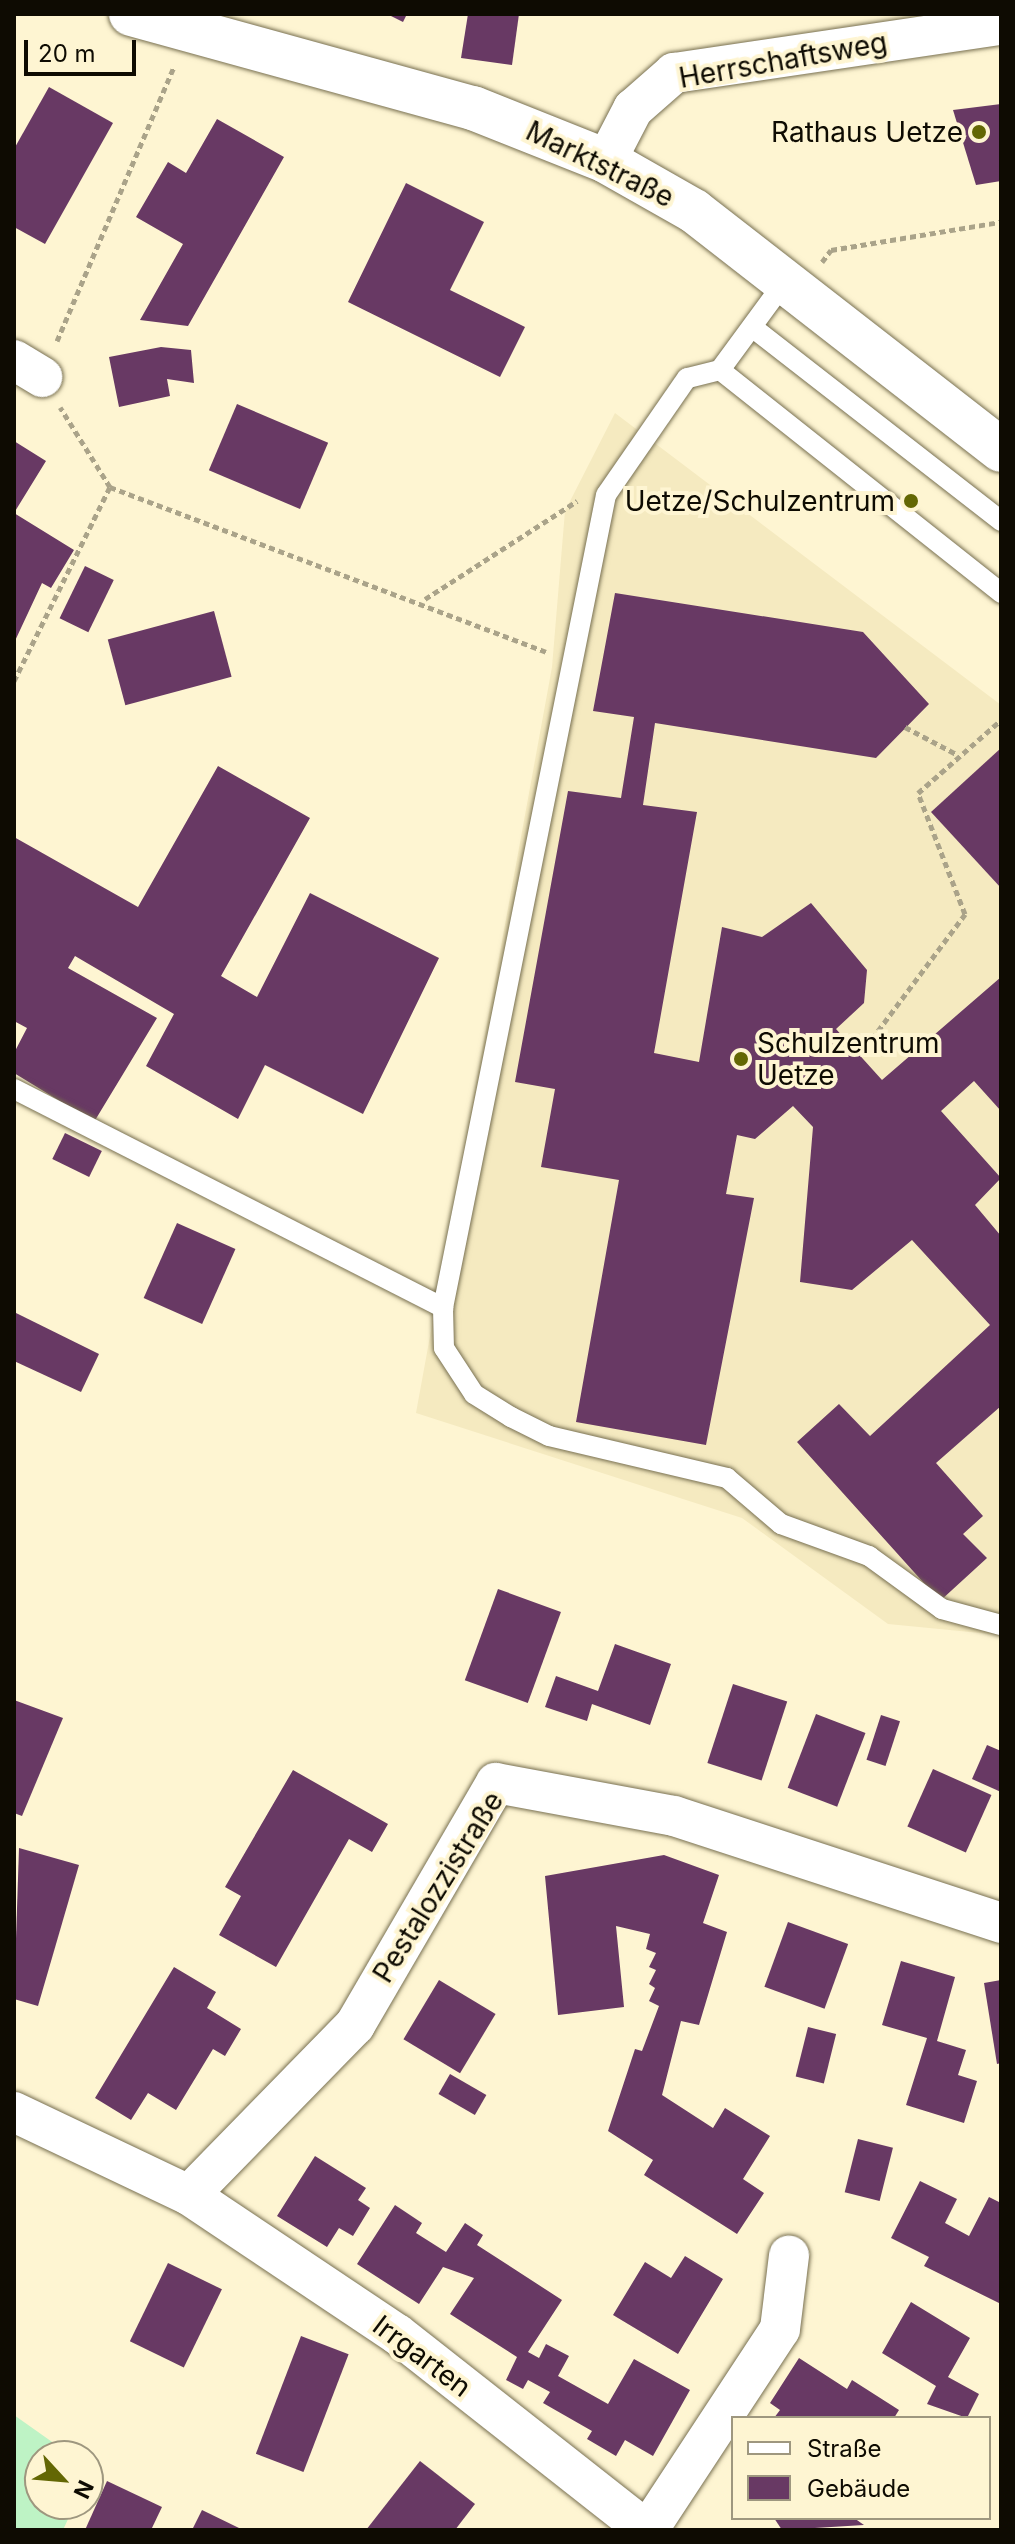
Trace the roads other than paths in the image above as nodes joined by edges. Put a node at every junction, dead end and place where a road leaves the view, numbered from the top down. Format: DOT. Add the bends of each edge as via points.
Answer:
graph roads {
  1 [pos="131,14"];
  2 [pos="1001,25"];
  3 [pos="606,161"];
  4 [pos="792,286"];
  5 [pos="752,327"];
  6 [pos="720,370"];
  7 [pos="1001,450"];
  8 [pos="1001,521"];
  9 [pos="1001,593"];
  10 [pos="14,1089"];
  11 [pos="443,1308"];
  12 [pos="1001,1625"];
  13 [pos="1001,1923"];
  14 [pos="14,2112"];
  15 [pos="189,2195"];
  16 [pos="789,2256"];
  17 [pos="647,2530"];
  1 -- 3 [label="street, Marktstraße" via="473,108"];
  2 -- 3 [label="street, Herrschaftsweg" via="674,73 633,109"];
  3 -- 4 [label="street, Marktstraße" via="694,211"];
  4 -- 5 [label="lane"];
  4 -- 7 [label="street, Marktstraße"];
  5 -- 6 [label="lane"];
  5 -- 8 [label="lane"];
  6 -- 9 [label="lane"];
  6 -- 11 [label="lane" via="687,378 606,495"];
  10 -- 11 [label="lane"];
  11 -- 12 [label="lane" via="444,1348 457,1376 511,1417 549,1436 727,1478 781,1524 869,1556 942,1609"];
  13 -- 15 [label="street, Pestalozzistraße" via="674,1816 496,1783 355,2025"];
  14 -- 15 [label="street"];
  15 -- 17 [label="street, Irrgarten" via="397,2334"];
  16 -- 17 [label="street, Irrgarten" via="780,2329"];
}
